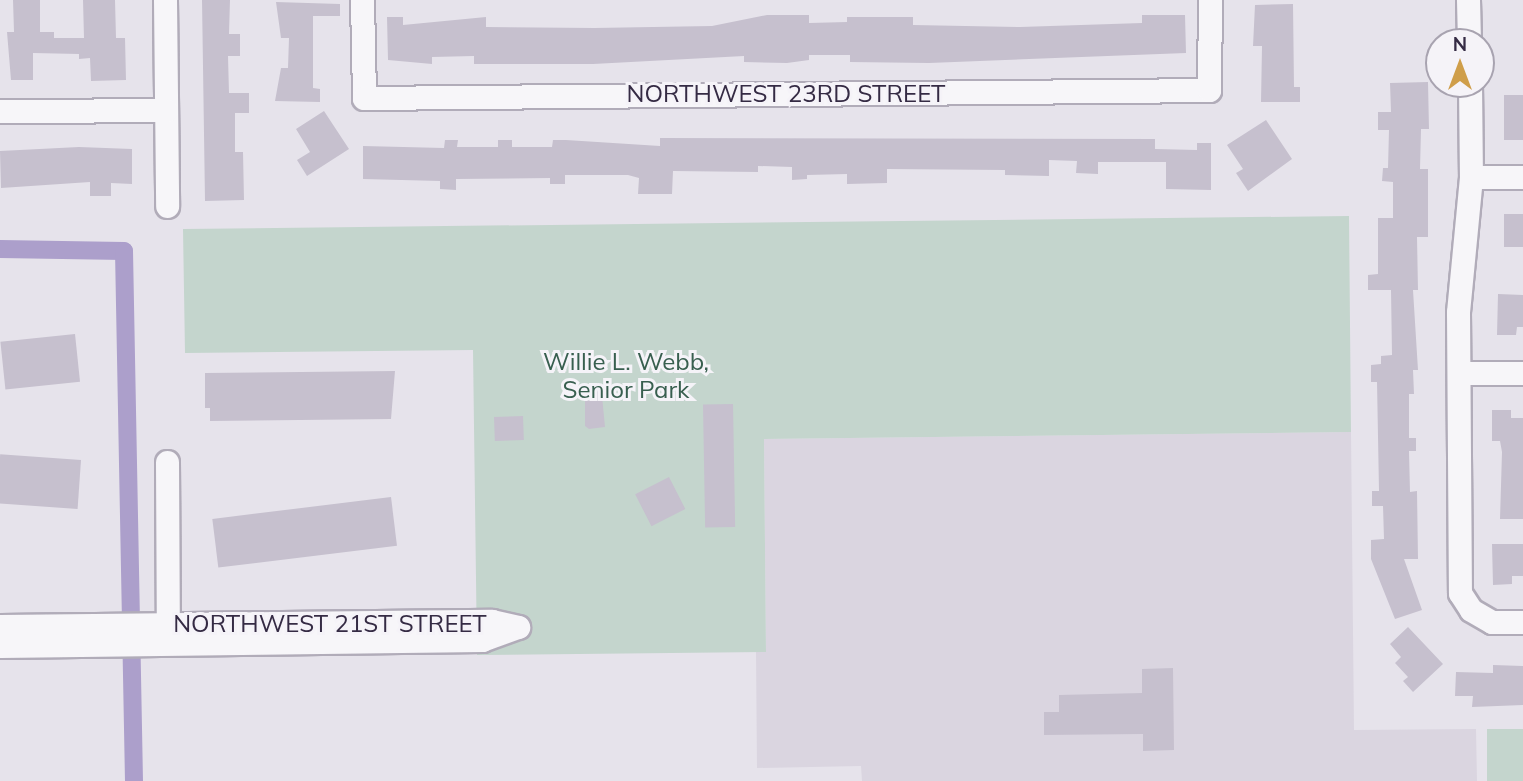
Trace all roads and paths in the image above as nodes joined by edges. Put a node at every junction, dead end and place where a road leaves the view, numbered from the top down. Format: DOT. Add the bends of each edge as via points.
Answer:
graph roads {
  1 [pos="165,0"];
  2 [pos="362,0"];
  3 [pos="1210,0"];
  4 [pos="1468,0"];
  5 [pos="1469,28"];
  6 [pos="1470,98"];
  7 [pos="166,110"];
  8 [pos="0,111"];
  9 [pos="1471,177"];
  10 [pos="1523,177"];
  11 [pos="167,206"];
  12 [pos="1459,373"];
  13 [pos="1523,373"];
  14 [pos="167,462"];
  15 [pos="1523,622"];
  16 [pos="0,626"];
  17 [pos="168,634"];
  18 [pos="0,646"];
  1 -- 7 [label="street"];
  2 -- 3 [label="street, NORTHWEST 23RD STREET" via="364,98 1209,90"];
  4 -- 5 [label="street"];
  6 -- 9 [label="street"];
  7 -- 8 [label="street"];
  7 -- 11 [label="street"];
  9 -- 10 [label="street"];
  9 -- 12 [label="street" via="1458,312"];
  12 -- 13 [label="street"];
  12 -- 15 [label="street" via="1461,593 1471,610 1492,622"];
  14 -- 17 [label="street"];
  16 -- 17 [label="street, NORTHWEST 21ST STREET"];
  17 -- 17 [label="street, NORTHWEST 21ST STREET" via="482,640 518,627 492,621"];
  17 -- 18 [label="street, NORTHWEST 21ST STREET"];
}
